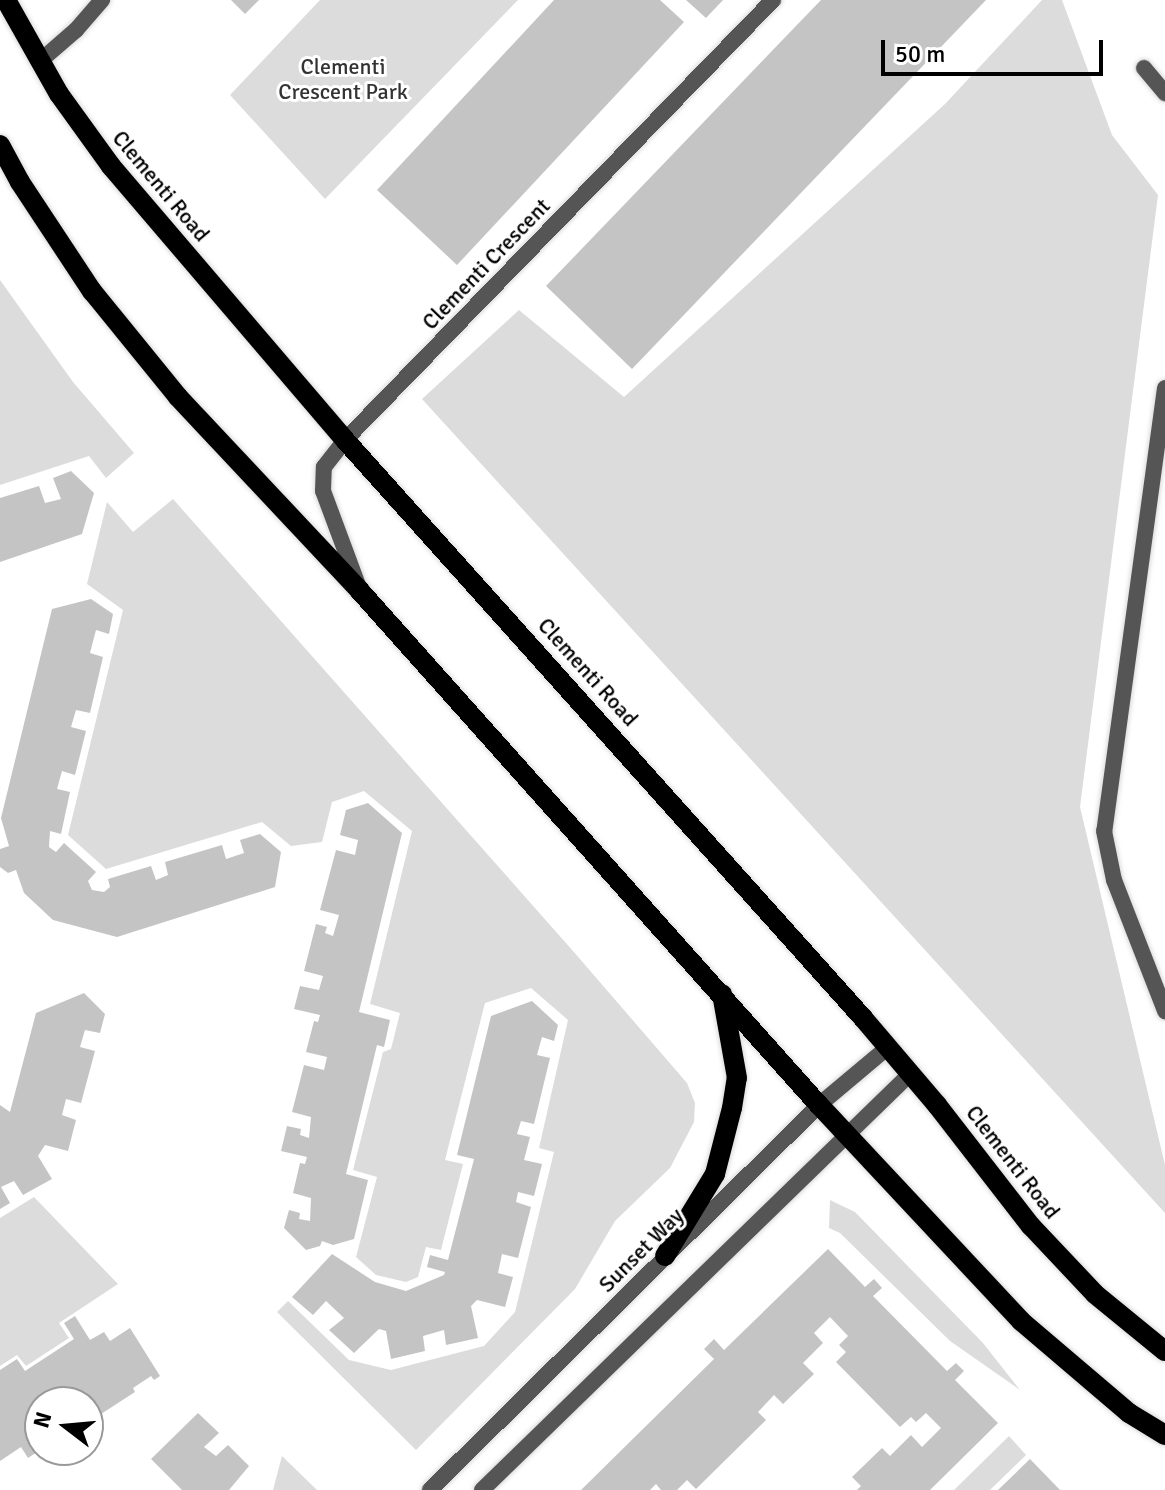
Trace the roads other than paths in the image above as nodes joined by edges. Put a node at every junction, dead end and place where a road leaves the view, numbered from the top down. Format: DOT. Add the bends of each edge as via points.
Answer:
graph roads {
  1 [pos="6,0"];
  2 [pos="102,0"];
  3 [pos="773,0"];
  4 [pos="39,62"];
  5 [pos="1144,68"];
  6 [pos="1165,93"];
  7 [pos="0,145"];
  8 [pos="1165,388"];
  9 [pos="345,440"];
  10 [pos="360,591"];
  11 [pos="722,994"];
  12 [pos="1165,1011"];
  13 [pos="888,1047"];
  14 [pos="910,1074"];
  15 [pos="819,1105"];
  16 [pos="847,1135"];
  17 [pos="665,1256"];
  18 [pos="1165,1351"];
  19 [pos="1165,1435"];
  20 [pos="430,1490"];
  21 [pos="482,1490"];
  1 -- 4 [label="main road, Clementi Road"];
  2 -- 4 [label="street"];
  3 -- 9 [label="street, Clementi Crescent"];
  4 -- 9 [label="main road, Clementi Road" via="111,166"];
  5 -- 6 [label="street"];
  7 -- 10 [label="main road" via="28,195 111,314 178,397"];
  8 -- 12 [label="street" via="1104,831 1114,880"];
  9 -- 10 [label="street, Clementi Crescent" via="324,467 323,491"];
  9 -- 13 [label="main road, Clementi Road"];
  10 -- 11 [label="main road"];
  11 -- 15 [label="main road"];
  11 -- 17 [label="main road" via="737,1078 729,1123 715,1174"];
  13 -- 14 [label="main road, Clementi Road"];
  13 -- 15 [label="street, Sunset Way"];
  14 -- 16 [label="street"];
  14 -- 18 [label="main road, Clementi Road" via="1031,1226 1095,1294"];
  15 -- 16 [label="main road"];
  15 -- 17 [label="street, Sunset Way"];
  16 -- 19 [label="main road" via="1021,1321 1129,1413"];
  16 -- 21 [label="street"];
  17 -- 20 [label="street, Sunset Way"];
}
